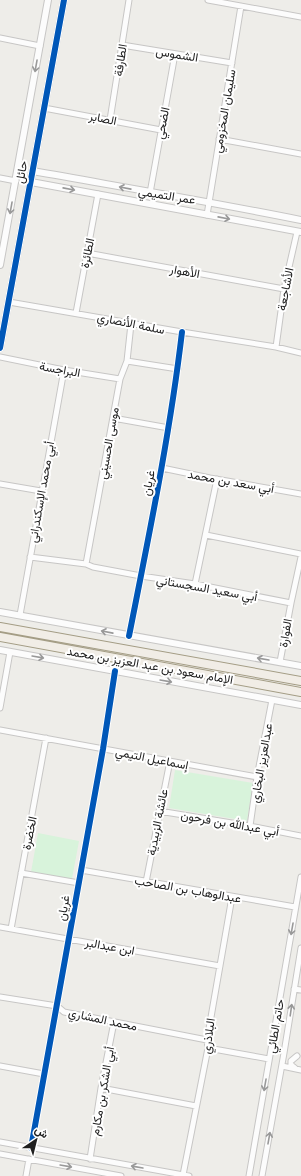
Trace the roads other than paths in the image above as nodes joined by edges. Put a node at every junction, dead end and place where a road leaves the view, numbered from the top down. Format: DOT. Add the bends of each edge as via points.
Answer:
graph roads {
  1 [pos="48,0"];
  2 [pos="64,0"];
  3 [pos="129,0"];
  4 [pos="208,0"];
  5 [pos="241,6"];
  6 [pos="301,17"];
  7 [pos="0,38"];
  8 [pos="122,45"];
  9 [pos="40,46"];
  10 [pos="175,54"];
  11 [pos="232,64"];
  12 [pos="44,108"];
  13 [pos="110,120"];
  14 [pos="161,130"];
  15 [pos="219,139"];
  16 [pos="301,154"];
  17 [pos="33,171"];
  18 [pos="0,178"];
  19 [pos="16,181"];
  20 [pos="31,182"];
  21 [pos="150,193"];
  22 [pos="98,194"];
  23 [pos="209,202"];
  24 [pos="207,215"];
  25 [pos="301,220"];
  26 [pos="299,232"];
  27 [pos="3,240"];
  28 [pos="87,253"];
  29 [pos="0,265"];
  30 [pos="284,289"];
  31 [pos="9,302"];
  32 [pos="76,313"];
  33 [pos="131,324"];
  34 [pos="182,332"];
  35 [pos="276,347"];
  36 [pos="0,348"];
  37 [pos="301,353"];
  38 [pos="0,357"];
  39 [pos="127,361"];
  40 [pos="64,370"];
  41 [pos="178,370"];
  42 [pos="120,379"];
  43 [pos="112,418"];
  44 [pos="168,428"];
  45 [pos="162,468"];
  46 [pos="217,479"];
  47 [pos="0,484"];
  48 [pos="41,491"];
  49 [pos="301,494"];
  50 [pos="206,535"];
  51 [pos="301,554"];
  52 [pos="30,557"];
  53 [pos="301,557"];
  54 [pos="86,564"];
  55 [pos="141,576"];
  56 [pos="195,584"];
  57 [pos="290,603"];
  58 [pos="0,612"];
  59 [pos="20,615"];
  60 [pos="0,627"];
  61 [pos="129,636"];
  62 [pos="0,638"];
  63 [pos="0,650"];
  64 [pos="10,652"];
  65 [pos="280,662"];
  66 [pos="301,666"];
  67 [pos="115,671"];
  68 [pos="301,681"];
  69 [pos="301,692"];
  70 [pos="272,700"];
  71 [pos="301,705"];
  72 [pos="0,708"];
  73 [pos="0,730"];
  74 [pos="46,738"];
  75 [pos="103,749"];
  76 [pos="170,761"];
  77 [pos="257,777"];
  78 [pos="159,811"];
  79 [pos="250,826"];
  80 [pos="301,836"];
  81 [pos="81,870"];
  82 [pos="21,873"];
  83 [pos="301,877"];
  84 [pos="146,882"];
  85 [pos="79,884"];
  86 [pos="232,897"];
  87 [pos="295,907"];
  88 [pos="0,927"];
  89 [pos="11,928"];
  90 [pos="69,939"];
  91 [pos="301,948"];
  92 [pos="220,966"];
  93 [pos="294,989"];
  94 [pos="301,990"];
  95 [pos="0,997"];
  96 [pos="57,1006"];
  97 [pos="114,1022"];
  98 [pos="207,1040"];
  99 [pos="208,1048"];
  100 [pos="284,1053"];
  101 [pos="299,1056"];
  102 [pos="269,1059"];
  103 [pos="0,1066"];
  104 [pos="282,1066"];
  105 [pos="295,1069"];
  106 [pos="301,1070"];
  107 [pos="44,1074"];
  108 [pos="101,1088"];
  109 [pos="196,1106"];
  110 [pos="0,1142"];
  111 [pos="31,1148"];
  112 [pos="0,1154"];
  113 [pos="29,1159"];
  114 [pos="90,1159"];
  115 [pos="182,1175"];
  116 [pos="250,1175"];
  117 [pos="261,1175"];
  118 [pos="26,1176"];
  119 [pos="121,1176"];
  120 [pos="189,1176"];
  1 -- 9 [label="street, حائل"];
  2 -- 12 [label="street, حائل"];
  3 -- 8 [label="street, الطارفة"];
  4 -- 5 [label="street"];
  5 -- 6 [label="street"];
  5 -- 11 [label="street, سليمان المخزومي"];
  7 -- 9 [label="street"];
  8 -- 10 [label="street, الشموس"];
  8 -- 13 [label="street, الطارفة"];
  9 -- 19 [label="street, حائل, one-way"];
  10 -- 11 [label="street, الشموس"];
  10 -- 14 [label="street, الضحي"];
  11 -- 15 [label="street, سليمان المخزومي"];
  12 -- 13 [label="street, الصابر"];
  12 -- 17 [label="street, حائل"];
  13 -- 14 [label="street, الصابر"];
  14 -- 21 [label="street, الضحي"];
  15 -- 16 [label="street"];
  15 -- 23 [label="street, سليمان المخزومي"];
  17 -- 20 [label="street, حائل"];
  21 -- 17 [label="street, عمر التميمي, one-way"];
  18 -- 19 [label="street"];
  19 -- 27 [label="street, حائل, one-way"];
  20 -- 22 [label="street, one-way"];
  20 -- 31 [label="street, حائل"];
  21 -- 23 [label="street, عمر التميمي"];
  22 -- 24 [label="street"];
  22 -- 28 [label="street, الطائرة"];
  23 -- 24 [label="street, سليمان المخزومي"];
  23 -- 25 [label="street, عمر التميمي"];
  24 -- 26 [label="street, one-way"];
  26 -- 30 [label="street, الأشاجعة"];
  27 -- 29 [label="street, حائل"];
  28 -- 30 [label="street, الأهوار"];
  28 -- 32 [label="street, الطائرة"];
  30 -- 35 [label="street, الأشاجعة"];
  31 -- 32 [label="street, سلمة الأنصاري"];
  31 -- 36 [label="street, حائل"];
  32 -- 33 [label="street, سلمة الأنصاري"];
  33 -- 34 [label="street, سلمة الأنصاري"];
  33 -- 39 [label="street, موسى الحسيني"];
  34 -- 35 [label="street, سلمة الأنصاري"];
  34 -- 41 [label="street, غريان"];
  35 -- 37 [label="street, سلمة الأنصاري"];
  38 -- 40 [label="street, البراجسة"];
  39 -- 41 [label="street"];
  39 -- 42 [label="street, موسى الحسيني"];
  40 -- 42 [label="street, البراجسة"];
  40 -- 48 [label="street, أبي محمد الإسكندراني"];
  41 -- 44 [label="street, غريان"];
  42 -- 43 [label="street, موسى الحسيني"];
  43 -- 44 [label="street"];
  43 -- 54 [label="street, موسى الحسيني"];
  44 -- 45 [label="street, غريان"];
  45 -- 46 [label="street, أبي سعد بن محمد"];
  45 -- 55 [label="street, غريان"];
  46 -- 49 [label="street, أبي سعد بن محمد"];
  46 -- 50 [label="street"];
  47 -- 48 [label="street"];
  48 -- 52 [label="street, أبي محمد الإسكندراني"];
  50 -- 51 [label="street"];
  50 -- 56 [label="street"];
  52 -- 54 [label="street, أبي سعيد السجستاني"];
  52 -- 59 [label="street, أبي محمد الإسكندراني"];
  53 -- 57 [label="street, الفوارة"];
  54 -- 55 [label="street, أبي سعيد السجستاني"];
  55 -- 56 [label="street, أبي سعيد السجستاني"];
  55 -- 61 [label="street, غريان"];
  56 -- 57 [label="street, أبي سعيد السجستاني"];
  57 -- 65 [label="street, الفوارة"];
  58 -- 59 [label="street, الإمام سعود بن عبد العزيز بن محمد"];
  61 -- 59 [label="street, الإمام سعود بن عبد العزيز بن محمد, one-way"];
  60 -- 68 [label="main road, الإمام سعود بن عبد العزيز بن محمد"];
  65 -- 61 [label="street, الإمام سعود بن عبد العزيز بن محمد, one-way"];
  62 -- 69 [label="main road, الإمام سعود بن عبد العزيز بن محمد"];
  63 -- 64 [label="street, الإمام سعود بن عبد العزيز بن محمد"];
  64 -- 67 [label="street, الإمام سعود بن عبد العزيز بن محمد, one-way"];
  64 -- 72 [label="street"];
  65 -- 66 [label="street, الإمام سعود بن عبد العزيز بن محمد"];
  67 -- 70 [label="street, الإمام سعود بن عبد العزيز بن محمد, one-way"];
  67 -- 75 [label="street, غريان"];
  70 -- 71 [label="street, الإمام سعود بن عبد العزيز بن محمد"];
  70 -- 77 [label="street, عبدالعزيز البخاري"];
  73 -- 74 [label="street, إسماعيل التيمي"];
  74 -- 75 [label="street, إسماعيل التيمي"];
  74 -- 82 [label="street, الخضرة"];
  75 -- 76 [label="street, إسماعيل التيمي"];
  75 -- 81 [label="street, غريان"];
  76 -- 77 [label="street, إسماعيل التيمي"];
  76 -- 78 [label="street, عائشة الزبيدية"];
  77 -- 79 [label="street, عبدالعزيز البخاري"];
  78 -- 79 [label="street, أبي عبدالله بن فرحون"];
  78 -- 84 [label="street, عائشة الزبيدية"];
  79 -- 80 [label="street, أبي عبدالله بن فرحون"];
  81 -- 84 [label="street, عبدالوهاب بن الصاحب"];
  81 -- 85 [label="street, غريان"];
  82 -- 85 [label="street"];
  82 -- 89 [label="street, الخضرة"];
  83 -- 87 [label="street, حاتم الطائي"];
  84 -- 86 [label="street, عبدالوهاب بن الصاحب"];
  85 -- 90 [label="street, غريان"];
  86 -- 87 [label="street, عبدالوهاب بن الصاحب"];
  86 -- 92 [label="street, البلاذري"];
  87 -- 102 [label="street, حاتم الطائي, one-way"];
  88 -- 89 [label="street, ابن عبدالبر"];
  89 -- 90 [label="street, ابن عبدالبر"];
  90 -- 92 [label="street, ابن عبدالبر"];
  90 -- 96 [label="street, غريان"];
  91 -- 93 [label="street, حاتم الطائي"];
  92 -- 98 [label="street, البلاذري"];
  93 -- 94 [label="street"];
  100 -- 93 [label="street, حاتم الطائي, one-way"];
  95 -- 96 [label="street, محمد المشاري"];
  96 -- 97 [label="street, محمد المشاري" via="64,1012"];
  96 -- 107 [label="street, غريان"];
  97 -- 98 [label="street, محمد المشاري"];
  97 -- 108 [label="street, أبي الشكر بن مكارم"];
  98 -- 99 [label="street, البلاذري"];
  99 -- 102 [label="street"];
  99 -- 109 [label="street, البلاذري"];
  100 -- 101 [label="street"];
  100 -- 104 [label="street, حاتم الطائي"];
  101 -- 105 [label="street" via="291,1061"];
  102 -- 116 [label="street, حاتم الطائي, one-way"];
  103 -- 107 [label="street"];
  104 -- 105 [label="street"];
  117 -- 104 [label="street, حاتم الطائي, one-way"];
  105 -- 106 [label="street"];
  107 -- 111 [label="street, غريان"];
  108 -- 109 [label="street"];
  108 -- 114 [label="street, أبي الشكر بن مكارم"];
  109 -- 115 [label="street, البلاذري"];
  110 -- 111 [label="street"];
  111 -- 114 [label="street"];
  112 -- 113 [label="street"];
  113 -- 118 [label="street"];
  113 -- 119 [label="street, one-way"];
  115 -- 114 [label="street, one-way"];
  115 -- 120 [label="street"];
}
